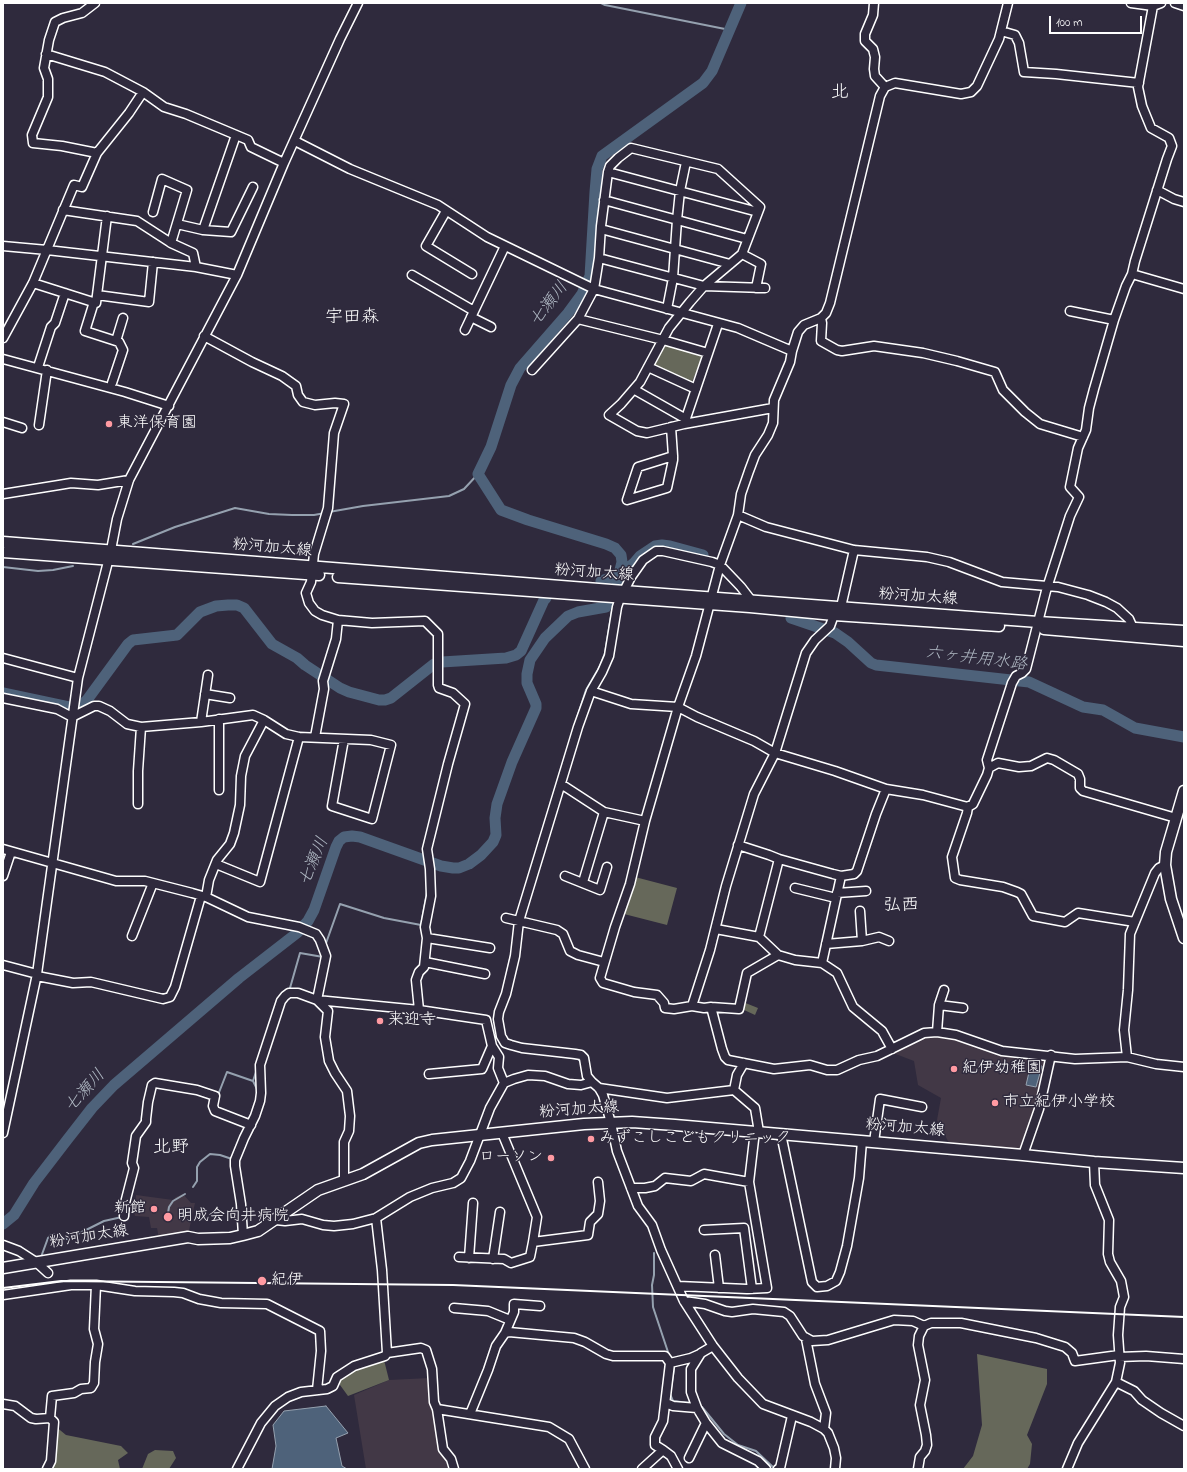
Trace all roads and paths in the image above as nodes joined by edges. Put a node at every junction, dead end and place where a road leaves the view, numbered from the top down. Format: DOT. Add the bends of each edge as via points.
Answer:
graph roads {
  1 [pos="95,3"];
  2 [pos="358,3"];
  3 [pos="874,3"];
  4 [pos="1008,3"];
  5 [pos="1131,3"];
  6 [pos="1161,3"];
  7 [pos="1175,3"];
  8 [pos="1153,6"];
  9 [pos="1184,6"];
  10 [pos="1002,31"];
  11 [pos="46,54"];
  12 [pos="1139,83"];
  13 [pos="885,86"];
  14 [pos="143,92"];
  15 [pos="236,135"];
  16 [pos="295,141"];
  17 [pos="97,153"];
  18 [pos="686,162"];
  19 [pos="284,163"];
  20 [pos="608,172"];
  21 [pos="252,187"];
  22 [pos="1157,190"];
  23 [pos="680,191"];
  24 [pos="604,200"];
  25 [pos="1184,202"];
  26 [pos="63,210"];
  27 [pos="446,210"];
  28 [pos="153,212"];
  29 [pos="758,212"];
  30 [pos="107,216"];
  31 [pos="677,220"];
  32 [pos="177,224"];
  33 [pos="601,229"];
  34 [pos="203,230"];
  35 [pos="747,239"];
  36 [pos="171,243"];
  37 [pos="3,246"];
  38 [pos="505,246"];
  39 [pos="675,248"];
  40 [pos="47,250"];
  41 [pos="742,254"];
  42 [pos="102,257"];
  43 [pos="599,258"];
  44 [pos="154,262"];
  45 [pos="730,264"];
  46 [pos="196,267"];
  47 [pos="472,274"];
  48 [pos="1132,274"];
  49 [pos="237,275"];
  50 [pos="412,275"];
  51 [pos="673,278"];
  52 [pos="33,283"];
  53 [pos="704,286"];
  54 [pos="756,288"];
  55 [pos="765,288"];
  56 [pos="594,289"];
  57 [pos="1184,289"];
  58 [pos="65,293"];
  59 [pos="96,298"];
  60 [pos="668,309"];
  61 [pos="1070,311"];
  62 [pos="682,313"];
  63 [pos="472,314"];
  64 [pos="123,318"];
  65 [pos="578,318"];
  66 [pos="821,318"];
  67 [pos="1114,320"];
  68 [pos="718,324"];
  69 [pos="490,327"];
  70 [pos="465,330"];
  71 [pos="204,336"];
  72 [pos="3,338"];
  73 [pos="663,340"];
  74 [pos="116,341"];
  75 [pos="792,351"];
  76 [pos="708,353"];
  77 [pos="3,359"];
  78 [pos="38,367"];
  79 [pos="648,367"];
  80 [pos="47,370"];
  81 [pos="532,370"];
  82 [pos="112,383"];
  83 [pos="696,389"];
  84 [pos="635,390"];
  85 [pos="169,406"];
  86 [pos="773,408"];
  87 [pos="685,421"];
  88 [pos="3,422"];
  89 [pos="39,425"];
  90 [pos="671,427"];
  91 [pos="22,428"];
  92 [pos="1083,437"];
  93 [pos="673,456"];
  94 [pos="129,480"];
  95 [pos="3,494"];
  96 [pos="738,515"];
  97 [pos="3,542"];
  98 [pos="854,550"];
  99 [pos="3,552"];
  100 [pos="110,555"];
  101 [pos="720,565"];
  102 [pos="313,571"];
  103 [pos="1048,586"];
  104 [pos="622,595"];
  105 [pos="751,600"];
  106 [pos="711,601"];
  107 [pos="838,611"];
  108 [pos="338,620"];
  109 [pos="1037,625"];
  110 [pos="1133,628"];
  111 [pos="1184,631"];
  112 [pos="1184,641"];
  113 [pos="3,658"];
  114 [pos="208,675"];
  115 [pos="78,678"];
  116 [pos="591,691"];
  117 [pos="205,694"];
  118 [pos="3,698"];
  119 [pos="230,698"];
  120 [pos="678,707"];
  121 [pos="73,711"];
  122 [pos="219,719"];
  123 [pos="264,720"];
  124 [pos="201,722"];
  125 [pos="141,727"];
  126 [pos="316,733"];
  127 [pos="298,737"];
  128 [pos="344,739"];
  129 [pos="775,753"];
  130 [pos="989,768"];
  131 [pos="561,784"];
  132 [pos="886,789"];
  133 [pos="219,790"];
  134 [pos="1184,791"];
  135 [pos="138,804"];
  136 [pos="968,807"];
  137 [pos="604,812"];
  138 [pos="1176,818"];
  139 [pos="645,821"];
  140 [pos="738,845"];
  141 [pos="7,850"];
  142 [pos="779,859"];
  143 [pos="52,863"];
  144 [pos="216,864"];
  145 [pos="1165,866"];
  146 [pos="607,867"];
  147 [pos="3,876"];
  148 [pos="566,876"];
  149 [pos="841,876"];
  150 [pos="153,882"];
  151 [pos="583,882"];
  152 [pos="795,888"];
  153 [pos="866,891"];
  154 [pos="203,896"];
  155 [pos="836,896"];
  156 [pos="860,911"];
  157 [pos="506,918"];
  158 [pos="518,921"];
  159 [pos="1135,922"];
  160 [pos="716,929"];
  161 [pos="132,936"];
  162 [pos="759,937"];
  163 [pos="426,938"];
  164 [pos="1184,938"];
  165 [pos="862,941"];
  166 [pos="889,941"];
  167 [pos="826,944"];
  168 [pos="490,948"];
  169 [pos="778,955"];
  170 [pos="425,962"];
  171 [pos="604,962"];
  172 [pos="822,963"];
  173 [pos="3,965"];
  174 [pos="485,974"];
  175 [pos="37,975"];
  176 [pos="944,990"];
  177 [pos="317,1000"];
  178 [pos="939,1005"];
  179 [pos="692,1006"];
  180 [pos="711,1008"];
  181 [pos="963,1008"];
  182 [pos="419,1010"];
  183 [pos="937,1032"];
  184 [pos="492,1046"];
  185 [pos="892,1049"];
  186 [pos="1051,1056"];
  187 [pos="1127,1057"];
  188 [pos="744,1063"];
  189 [pos="1184,1067"];
  190 [pos="429,1074"];
  191 [pos="592,1082"];
  192 [pos="504,1083"];
  193 [pos="599,1088"];
  194 [pos="734,1090"];
  195 [pos="922,1106"];
  196 [pos="611,1123"];
  197 [pos="251,1125"];
  198 [pos="757,1132"];
  199 [pos="3,1133"];
  200 [pos="502,1133"];
  201 [pos="781,1134"];
  202 [pos="480,1135"];
  203 [pos="862,1141"];
  204 [pos="874,1142"];
  205 [pos="1023,1155"];
  206 [pos="1094,1162"];
  207 [pos="1184,1168"];
  208 [pos="344,1180"];
  209 [pos="598,1182"];
  210 [pos="749,1182"];
  211 [pos="631,1188"];
  212 [pos="474,1203"];
  213 [pos="500,1212"];
  214 [pos="124,1216"];
  215 [pos="376,1218"];
  216 [pos="276,1220"];
  217 [pos="704,1230"];
  218 [pos="243,1235"];
  219 [pos="533,1242"];
  220 [pos="3,1245"];
  221 [pos="715,1255"];
  222 [pos="459,1258"];
  223 [pos="469,1258"];
  224 [pos="494,1259"];
  225 [pos="36,1262"];
  226 [pos="3,1268"];
  227 [pos="48,1273"];
  228 [pos="96,1285"];
  229 [pos="678,1286"];
  230 [pos="719,1288"];
  231 [pos="752,1289"];
  232 [pos="3,1295"];
  233 [pos="684,1301"];
  234 [pos="540,1306"];
  235 [pos="454,1308"];
  236 [pos="510,1320"];
  237 [pos="924,1326"];
  238 [pos="505,1333"];
  239 [pos="806,1338"];
  240 [pos="713,1346"];
  241 [pos="387,1353"];
  242 [pos="701,1353"];
  243 [pos="1119,1356"];
  244 [pos="1184,1359"];
  245 [pos="670,1363"];
  246 [pos="1116,1382"];
  247 [pos="317,1390"];
  248 [pos="666,1403"];
  249 [pos="3,1404"];
  250 [pos="698,1408"];
  251 [pos="437,1410"];
  252 [pos="470,1414"];
  253 [pos="792,1416"];
  254 [pos="50,1418"];
  255 [pos="706,1423"];
  256 [pos="1184,1426"];
  257 [pos="824,1429"];
  258 [pos="663,1450"];
  259 [pos="689,1458"];
  260 [pos="46,1469"];
  261 [pos="237,1469"];
  262 [pos="454,1469"];
  263 [pos="585,1469"];
  264 [pos="642,1469"];
  265 [pos="678,1469"];
  266 [pos="766,1469"];
  267 [pos="778,1469"];
  268 [pos="835,1469"];
  269 [pos="918,1469"];
  270 [pos="1067,1469"];
  1 -- 11 [label="street" via="82,13 54,22"];
  2 -- 16 [label="street"];
  3 -- 13 [label="street" via="865,41 873,49 875,76"];
  4 -- 10 [label="street"];
  5 -- 8 [label="street"];
  6 -- 8 [label="street"];
  7 -- 9 [label="street"];
  8 -- 12 [label="street"];
  10 -- 12 [label="street" via="1015,36 1019,42 1024,72"];
  10 -- 13 [label="street" via="977,86 971,92 961,94 895,83"];
  11 -- 14 [label="street" via="104,72"];
  11 -- 17 [label="street" via="44,68 48,79 48,97 32,135 33,144 62,146"];
  12 -- 22 [label="street" via="1142,106 1150,128 1168,138 1172,146"];
  13 -- 66 [label="street" via="880,96 830,303"];
  14 -- 15 [label="street" via="164,107"];
  14 -- 17 [label="street"];
  15 -- 19 [label="street" via="248,140 252,147"];
  15 -- 34 [label="street"];
  16 -- 19 [label="street"];
  16 -- 27 [label="street" via="350,169"];
  17 -- 26 [label="street" via="82,187 74,185"];
  18 -- 20 [label="street" via="631,148 610,166"];
  18 -- 23 [label="street"];
  18 -- 29 [label="street" via="718,169 760,207"];
  19 -- 49 [label="street"];
  20 -- 23 [label="street"];
  20 -- 24 [label="street"];
  21 -- 34 [label="street" via="231,232"];
  22 -- 25 [label="street"];
  22 -- 48 [label="street"];
  23 -- 29 [label="street"];
  23 -- 31 [label="street"];
  24 -- 31 [label="street"];
  24 -- 33 [label="street"];
  26 -- 30 [label="street"];
  26 -- 40 [label="street"];
  27 -- 38 [label="street" via="486,237"];
  27 -- 47 [label="street" via="426,246"];
  28 -- 32 [label="street" via="162,179 187,190"];
  29 -- 35 [label="street"];
  30 -- 36 [label="street" via="137,221"];
  30 -- 42 [label="street"];
  31 -- 35 [label="street"];
  31 -- 39 [label="street"];
  32 -- 34 [label="street"];
  32 -- 36 [label="street"];
  33 -- 39 [label="street"];
  33 -- 43 [label="street"];
  35 -- 41 [label="street"];
  36 -- 46 [label="street" via="193,253"];
  37 -- 40 [label="street"];
  38 -- 56 [label="street"];
  38 -- 63 [label="street"];
  39 -- 45 [label="street"];
  39 -- 51 [label="street"];
  40 -- 42 [label="street"];
  40 -- 52 [label="street"];
  41 -- 45 [label="street"];
  41 -- 54 [label="street" via="761,264"];
  42 -- 44 [label="street"];
  42 -- 59 [label="street"];
  43 -- 51 [label="street"];
  43 -- 56 [label="street"];
  44 -- 46 [label="street"];
  44 -- 59 [label="street" via="149,302"];
  45 -- 53 [label="street"];
  46 -- 49 [label="street"];
  48 -- 57 [label="street"];
  48 -- 67 [label="street"];
  49 -- 71 [label="street"];
  50 -- 63 [label="street"];
  51 -- 53 [label="street"];
  51 -- 60 [label="street"];
  52 -- 58 [label="street"];
  52 -- 72 [label="street"];
  53 -- 54 [label="street"];
  53 -- 62 [label="street"];
  54 -- 55 [label="street"];
  56 -- 60 [label="street"];
  56 -- 65 [label="street"];
  58 -- 59 [label="street"];
  58 -- 78 [label="street"];
  59 -- 74 [label="street" via="85,331"];
  60 -- 62 [label="street"];
  61 -- 67 [label="street"];
  62 -- 68 [label="street"];
  62 -- 73 [label="street"];
  63 -- 69 [label="street"];
  63 -- 70 [label="street"];
  64 -- 74 [label="street"];
  65 -- 73 [label="street"];
  65 -- 81 [label="street"];
  66 -- 75 [label="street" via="804,325 798,332"];
  66 -- 92 [label="street" via="821,341 837,350 880,346 936,356 995,372 1003,390 1040,424"];
  67 -- 92 [label="street"];
  68 -- 75 [label="street" via="738,328"];
  68 -- 76 [label="street"];
  71 -- 85 [label="street"];
  71 -- 102 [label="street" via="282,376 296,386 303,402 315,405 344,404 334,433 328,508 316,546"];
  73 -- 76 [label="street"];
  73 -- 79 [label="street"];
  74 -- 82 [label="street" via="123,350"];
  75 -- 86 [label="street" via="790,362 775,395"];
  76 -- 83 [label="street"];
  77 -- 78 [label="street"];
  78 -- 80 [label="street"];
  79 -- 83 [label="street"];
  79 -- 84 [label="street"];
  80 -- 85 [label="street"];
  80 -- 89 [label="street"];
  83 -- 87 [label="street"];
  84 -- 87 [label="street"];
  84 -- 90 [label="street" via="609,415 638,431 647,433"];
  85 -- 94 [label="street"];
  86 -- 87 [label="street"];
  86 -- 96 [label="street" via="773,423 749,471"];
  87 -- 90 [label="street"];
  88 -- 91 [label="street"];
  90 -- 93 [label="street"];
  92 -- 103 [label="street" via="1078,448 1070,487 1079,497 1070,516"];
  93 -- 93 [label="street" via="667,488 627,500 638,467"];
  94 -- 95 [label="street" via="98,485 59,485"];
  94 -- 100 [label="street" via="117,519"];
  96 -- 98 [label="street" via="766,527"];
  96 -- 101 [label="street"];
  97 -- 100 [label="main road, 粉河加太線"];
  98 -- 103 [label="street" via="927,557 949,562 1002,582"];
  98 -- 107 [label="street"];
  99 -- 100 [label="main road, 粉河加太線"];
  100 -- 102 [label="main road, 粉河加太線"];
  100 -- 115 [label="street"];
  101 -- 104 [label="street" via="663,551 656,552 643,560"];
  101 -- 105 [label="street"];
  101 -- 106 [label="street"];
  102 -- 104 [label="main road, 粉河加太線"];
  102 -- 108 [label="street" via="306,593 309,603 322,616"];
  103 -- 109 [label="street"];
  103 -- 110 [label="street" via="1106,602 1129,618"];
  104 -- 106 [label="main road, 粉河加太線"];
  104 -- 116 [label="street" via="617,607 609,656"];
  105 -- 106 [label="main road, 粉河加太線"];
  105 -- 107 [label="main road, 粉河加太線"];
  106 -- 107 [label="main road, 粉河加太線"];
  106 -- 120 [label="street" via="696,656"];
  107 -- 109 [label="main road, 粉河加太線"];
  107 -- 129 [label="street" via="806,653"];
  108 -- 126 [label="street" via="336,639 324,679"];
  108 -- 163 [label="street" via="372,623 425,621 438,634 439,688 453,693 465,704 427,849 431,896 425,927"];
  109 -- 110 [label="main road, 粉河加太線"];
  109 -- 112 [label="main road, 粉河加太線"];
  109 -- 130 [label="street" via="1026,670 1013,681 987,760"];
  110 -- 111 [label="main road, 粉河加太線"];
  113 -- 115 [label="street"];
  114 -- 117 [label="street"];
  115 -- 121 [label="street"];
  116 -- 120 [label="street" via="631,704"];
  116 -- 131 [label="street"];
  117 -- 119 [label="street"];
  117 -- 124 [label="street"];
  118 -- 121 [label="street"];
  120 -- 129 [label="street"];
  120 -- 139 [label="street"];
  121 -- 125 [label="street" via="99,706 128,724"];
  121 -- 143 [label="street"];
  122 -- 123 [label="street" via="253,715"];
  122 -- 124 [label="street"];
  122 -- 133 [label="street"];
  123 -- 127 [label="street" via="286,734"];
  123 -- 144 [label="street" via="245,756 234,833 230,844"];
  124 -- 125 [label="street"];
  125 -- 135 [label="street"];
  126 -- 127 [label="street"];
  126 -- 128 [label="street"];
  127 -- 144 [label="street" via="260,882"];
  128 -- 128 [label="street" via="332,806 372,819 391,744"];
  129 -- 132 [label="street"];
  129 -- 140 [label="street" via="754,794"];
  130 -- 136 [label="street" via="973,804"];
  130 -- 138 [label="street" via="998,763 1031,766 1048,758 1078,774 1080,788 1084,791"];
  131 -- 137 [label="street"];
  131 -- 158 [label="street"];
  132 -- 136 [label="street" via="923,795"];
  132 -- 149 [label="street" via="857,871"];
  134 -- 138 [label="main road"];
  136 -- 159 [label="street" via="952,857 956,878 1017,892 1021,894 1033,916 1065,922 1078,913"];
  137 -- 139 [label="street"];
  137 -- 151 [label="street"];
  138 -- 145 [label="main road" via="1166,852"];
  139 -- 171 [label="street" via="630,884"];
  140 -- 142 [label="street"];
  140 -- 160 [label="street"];
  141 -- 143 [label="street"];
  141 -- 147 [label="street"];
  142 -- 149 [label="street"];
  142 -- 162 [label="street"];
  143 -- 150 [label="street" via="116,881"];
  143 -- 175 [label="street"];
  144 -- 154 [label="street"];
  145 -- 159 [label="street" via="1155,873"];
  145 -- 164 [label="main road" via="1171,899"];
  146 -- 151 [label="street" via="600,890"];
  148 -- 151 [label="street"];
  149 -- 155 [label="street"];
  150 -- 154 [label="street"];
  150 -- 161 [label="street"];
  152 -- 155 [label="street"];
  153 -- 155 [label="street"];
  154 -- 175 [label="street" via="170,997 163,999 91,982 73,983"];
  154 -- 177 [label="street" via="248,917 316,934 326,956"];
  155 -- 167 [label="street"];
  156 -- 165 [label="street"];
  157 -- 158 [label="street"];
  158 -- 171 [label="street" via="557,930 563,934 570,951"];
  158 -- 191 [label="street" via="515,956 499,1012 501,1036 505,1043 511,1046 581,1055 584,1058 587,1076"];
  159 -- 187 [label="street" via="1130,934 1124,1030"];
  160 -- 162 [label="street"];
  160 -- 179 [label="street"];
  162 -- 169 [label="street"];
  163 -- 168 [label="street"];
  163 -- 170 [label="street"];
  165 -- 166 [label="street" via="879,937"];
  165 -- 167 [label="street"];
  167 -- 172 [label="street"];
  169 -- 172 [label="street"];
  169 -- 180 [label="street" via="747,973 739,1009"];
  170 -- 174 [label="street"];
  170 -- 182 [label="street" via="416,980"];
  171 -- 179 [label="street" via="600,978 603,983 634,992 657,995 665,1008"];
  172 -- 185 [label="street" via="837,973 853,1007 882,1031"];
  173 -- 175 [label="street"];
  175 -- 199 [label="street"];
  176 -- 178 [label="street"];
  177 -- 182 [label="street"];
  177 -- 197 [label="street" via="298,993 289,993 281,1001 262,1056 260,1101"];
  177 -- 208 [label="street" via="328,1010 324,1037 329,1061 347,1091 350,1116 349,1131 344,1142"];
  178 -- 181 [label="street"];
  178 -- 183 [label="street"];
  179 -- 180 [label="street"];
  180 -- 188 [label="street" via="725,1057"];
  182 -- 184 [label="street" via="486,1020"];
  183 -- 185 [label="street" via="920,1035"];
  183 -- 186 [label="street" via="956,1035 1002,1051"];
  184 -- 190 [label="street" via="482,1069"];
  184 -- 192 [label="street" via="499,1057 498,1068"];
  185 -- 188 [label="street" via="837,1070 810,1065 774,1069"];
  186 -- 187 [label="street" via="1100,1059"];
  186 -- 205 [label="street" via="1039,1109"];
  187 -- 189 [label="street"];
  188 -- 194 [label="street" via="737,1075"];
  191 -- 192 [label="street" via="581,1085 568,1084 545,1076 528,1074"];
  191 -- 193 [label="street"];
  192 -- 202 [label="street" via="490,1108"];
  193 -- 194 [label="street" via="667,1098"];
  193 -- 196 [label="street"];
  194 -- 198 [label="street" via="755,1108"];
  195 -- 204 [label="street" via="880,1099"];
  196 -- 198 [label="main road, 粉河加太線" via="632,1122"];
  196 -- 200 [label="main road, 粉河加太線"];
  196 -- 211 [label="street" via="617,1151"];
  197 -- 214 [label="street" via="215,1111 215,1096 197,1090 152,1085 146,1122 136,1136 132,1163 134,1168"];
  197 -- 218 [label="street" via="235,1160"];
  198 -- 201 [label="main road, 粉河加太線"];
  198 -- 210 [label="street"];
  200 -- 202 [label="main road, 粉河加太線"];
  200 -- 219 [label="street" via="537,1217"];
  201 -- 203 [label="main road, 粉河加太線"];
  201 -- 203 [label="street" via="812,1282 817,1287 827,1286 836,1281 840,1272 859,1178"];
  202 -- 208 [label="main road, 粉河加太線" via="432,1140 419,1144 382,1165"];
  202 -- 215 [label="street" via="461,1178 410,1197"];
  203 -- 204 [label="main road, 粉河加太線"];
  204 -- 205 [label="main road, 粉河加太線"];
  205 -- 206 [label="main road, 粉河加太線"];
  206 -- 207 [label="main road, 粉河加太線"];
  206 -- 243 [label="street" via="1095,1185 1109,1220 1108,1254 1121,1281 1124,1297 1120,1307"];
  208 -- 216 [label="main road, 粉河加太線" via="318,1190"];
  209 -- 219 [label="street" via="598,1214 590,1222 588,1235"];
  210 -- 211 [label="street" via="704,1174 691,1181 665,1178 655,1186"];
  210 -- 231 [label="street" via="767,1288"];
  211 -- 229 [label="street" via="638,1206 652,1225"];
  212 -- 223 [label="street"];
  213 -- 224 [label="street"];
  215 -- 216 [label="street" via="334,1226 302,1219"];
  215 -- 241 [label="street"];
  216 -- 218 [label="main road, 粉河加太線" via="258,1231"];
  217 -- 231 [label="street" via="744,1228"];
  218 -- 225 [label="main road, 粉河加太線" via="230,1238 188,1237"];
  219 -- 224 [label="street" via="530,1257 511,1263 504,1259"];
  220 -- 225 [label="street" via="19,1250"];
  221 -- 230 [label="street"];
  222 -- 223 [label="street"];
  223 -- 224 [label="street"];
  225 -- 226 [label="main road, 粉河加太線"];
  225 -- 227 [label="street"];
  228 -- 232 [label="street" via="71,1285"];
  228 -- 247 [label="street" via="135,1291 183,1293 221,1303 272,1305 320,1331 321,1351"];
  228 -- 254 [label="street" via="94,1329 98,1344 94,1362 94,1383 91,1388 52,1396"];
  229 -- 230 [label="street"];
  229 -- 233 [label="street"];
  230 -- 231 [label="street"];
  233 -- 239 [label="street" via="732,1312 753,1309 784,1312"];
  233 -- 240 [label="street"];
  234 -- 236 [label="street" via="514,1304"];
  235 -- 236 [label="street" via="488,1311"];
  236 -- 238 [label="street"];
  237 -- 239 [label="street" via="913,1321 894,1320 828,1340 812,1341"];
  237 -- 243 [label="street" via="930,1323 961,1323 1036,1338 1065,1347 1072,1353 1075,1361"];
  237 -- 269 [label="street" via="918,1345 925,1380 920,1405 927,1446 920,1457"];
  238 -- 245 [label="street" via="574,1338 606,1354 665,1356"];
  238 -- 252 [label="street" via="496,1346"];
  239 -- 257 [label="street" via="815,1384 826,1413"];
  240 -- 242 [label="street"];
  240 -- 253 [label="street" via="763,1404"];
  241 -- 247 [label="street" via="385,1356 354,1366 337,1377 328,1390"];
  241 -- 251 [label="street" via="421,1348 426,1350 432,1369 434,1402"];
  242 -- 245 [label="street"];
  242 -- 250 [label="street" via="691,1370 691,1392"];
  243 -- 244 [label="street"];
  243 -- 246 [label="street"];
  245 -- 248 [label="street"];
  246 -- 256 [label="street" via="1134,1391 1154,1409"];
  246 -- 270 [label="street" via="1078,1443"];
  247 -- 261 [label="street" via="301,1392 275,1406 261,1423"];
  248 -- 250 [label="street"];
  248 -- 258 [label="street" via="663,1421 655,1437 655,1445"];
  249 -- 254 [label="street" via="15,1406 31,1418"];
  250 -- 255 [label="street"];
  251 -- 252 [label="street"];
  251 -- 262 [label="street" via="443,1449 451,1459"];
  252 -- 263 [label="street" via="549,1427 569,1439"];
  253 -- 257 [label="street"];
  253 -- 267 [label="street"];
  254 -- 260 [label="street" via="54,1422 51,1461"];
  255 -- 259 [label="street"];
  255 -- 266 [label="street" via="722,1443 758,1460"];
  257 -- 268 [label="street" via="834,1448"];
  258 -- 264 [label="street"];
  258 -- 265 [label="street" via="671,1456"];
}
